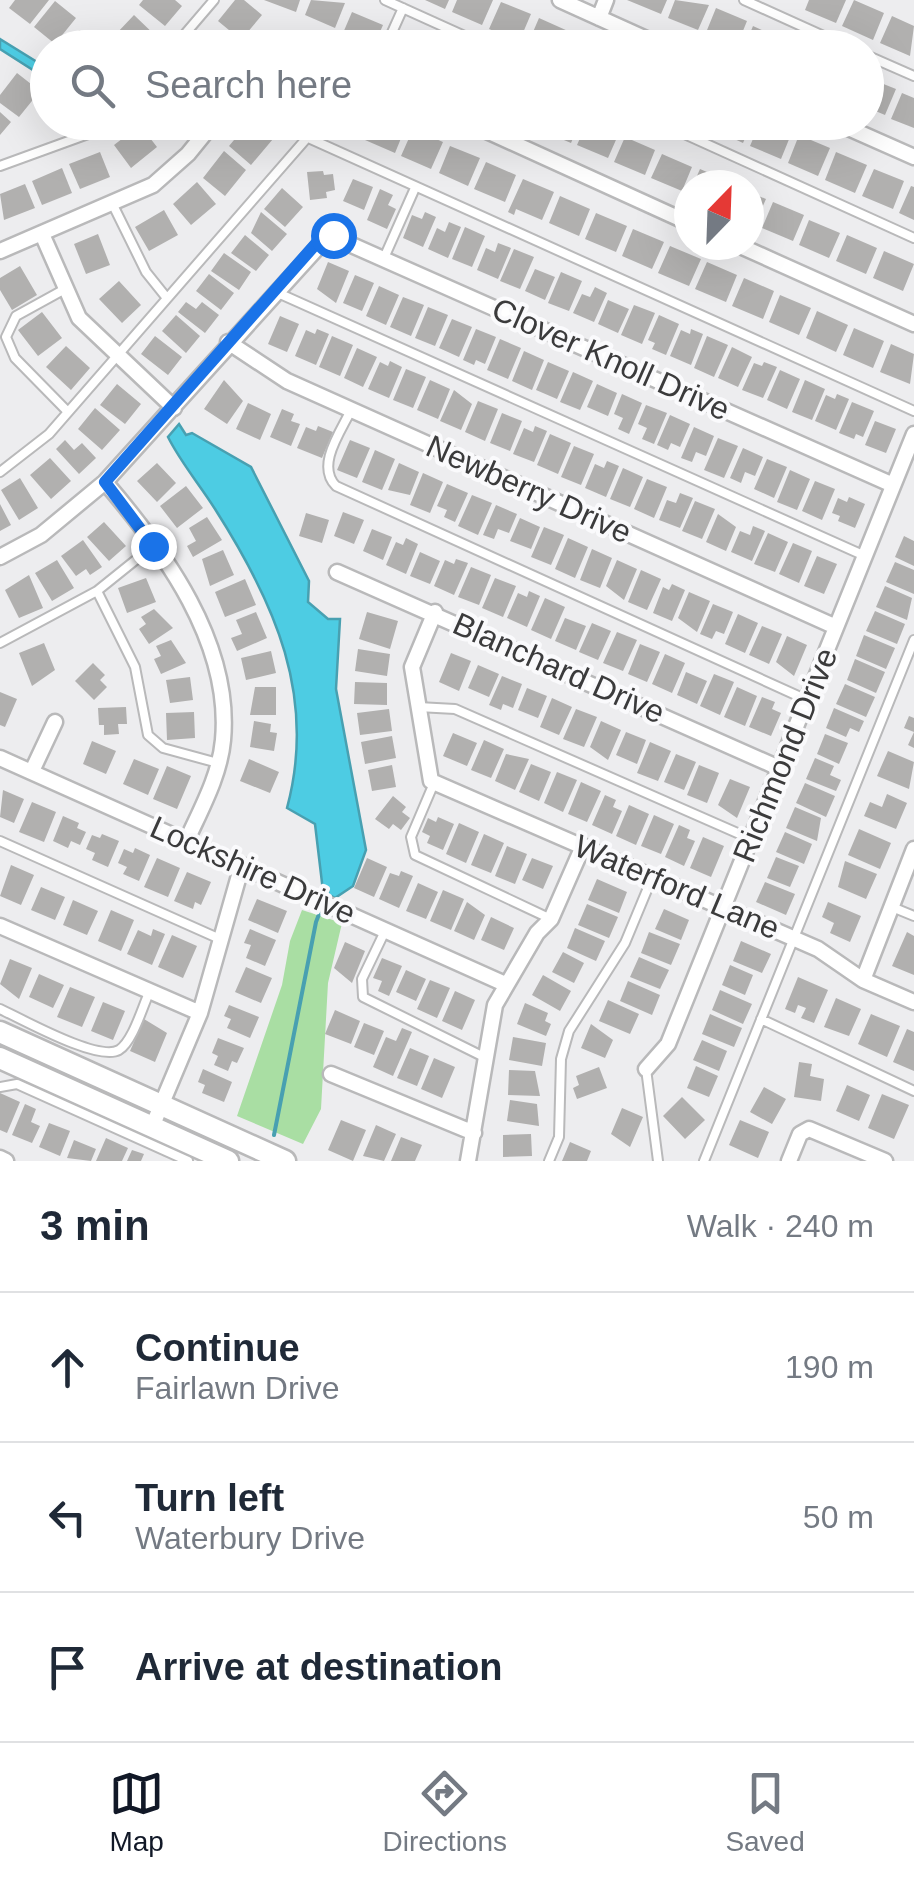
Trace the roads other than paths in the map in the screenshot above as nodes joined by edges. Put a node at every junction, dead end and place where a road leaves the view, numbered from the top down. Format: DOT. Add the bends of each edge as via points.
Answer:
graph roads {
  1 [pos="214,0"];
  2 [pos="385,0"];
  3 [pos="560,0"];
  4 [pos="606,0"];
  5 [pos="744,0"];
  6 [pos="399,4"];
  7 [pos="599,18"];
  8 [pos="189,30"];
  9 [pos="391,30"];
  10 [pos="453,30"];
  11 [pos="626,30"];
  12 [pos="810,30"];
  13 [pos="884,63"];
  14 [pos="914,76"];
  15 [pos="72,140"];
  16 [pos="199,140"];
  17 [pos="305,140"];
  18 [pos="308,140"];
  19 [pos="507,140"];
  20 [pos="698,140"];
  21 [pos="874,140"];
  22 [pos="914,158"];
  23 [pos="0,166"];
  24 [pos="414,188"];
  25 [pos="113,205"];
  26 [pos="674,216"];
  27 [pos="42,234"];
  28 [pos="914,238"];
  29 [pos="0,251"];
  30 [pos="764,257"];
  31 [pos="384,258"];
  32 [pos="65,289"];
  33 [pos="274,292"];
  34 [pos="166,297"];
  35 [pos="914,324"];
  36 [pos="228,342"];
  37 [pos="116,356"];
  38 [pos="174,408"];
  39 [pos="352,408"];
  40 [pos="914,411"];
  41 [pos="68,412"];
  42 [pos="914,434"];
  43 [pos="0,472"];
  44 [pos="105,482"];
  45 [pos="893,485"];
  46 [pos="153,546"];
  47 [pos="865,556"];
  48 [pos="0,557"];
  49 [pos="336,572"];
  50 [pos="96,591"];
  51 [pos="435,612"];
  52 [pos="836,627"];
  53 [pos="914,640"];
  54 [pos="0,643"];
  55 [pos="807,700"];
  56 [pos="418,707"];
  57 [pos="55,722"];
  58 [pos="0,758"];
  59 [pos="218,763"];
  60 [pos="779,768"];
  61 [pos="32,772"];
  62 [pos="434,783"];
  63 [pos="751,839"];
  64 [pos="0,840"];
  65 [pos="186,840"];
  66 [pos="583,846"];
  67 [pos="914,849"];
  68 [pos="242,865"];
  69 [pos="652,878"];
  70 [pos="892,906"];
  71 [pos="723,908"];
  72 [pos="914,916"];
  73 [pos="550,919"];
  74 [pos="0,926"];
  75 [pos="386,929"];
  76 [pos="794,938"];
  77 [pos="220,939"];
  78 [pos="863,980"];
  79 [pos="505,984"];
  80 [pos="149,993"];
  81 [pos="914,1002"];
  82 [pos="0,1009"];
  83 [pos="200,1014"];
  84 [pos="761,1019"];
  85 [pos="0,1032"];
  86 [pos="484,1057"];
  87 [pos="0,1058"];
  88 [pos="646,1069"];
  89 [pos="331,1074"];
  90 [pos="0,1087"];
  91 [pos="914,1091"];
  92 [pos="161,1105"];
  93 [pos="152,1127"];
  94 [pos="474,1133"];
  95 [pos="188,1161"];
  96 [pos="228,1161"];
  97 [pos="285,1161"];
  98 [pos="468,1161"];
  99 [pos="550,1161"];
  100 [pos="658,1161"];
  101 [pos="704,1161"];
  102 [pos="789,1161"];
  103 [pos="885,1161"];
  1 -- 8 [label="lane"];
  2 -- 6 [label="lane"];
  3 -- 7 [label="street"];
  4 -- 7 [label="street"];
  5 -- 12 [label="lane"];
  6 -- 9 [label="lane"];
  6 -- 10 [label="lane"];
  7 -- 11 [label="street"];
  13 -- 14 [label="lane"];
  15 -- 23 [label="lane"];
  16 -- 25 [label="street" via="153,185"];
  17 -- 34 [label="lane"];
  18 -- 24 [label="lane"];
  19 -- 26 [label="street"];
  20 -- 28 [label="lane"];
  21 -- 22 [label="street"];
  24 -- 31 [label="lane"];
  24 -- 40 [label="lane"];
  25 -- 27 [label="street"];
  25 -- 34 [label="lane"];
  27 -- 29 [label="street"];
  27 -- 32 [label="street"];
  30 -- 35 [label="street"];
  31 -- 33 [label="street, Clover Knoll Drive" via="329,234"];
  31 -- 45 [label="street, Clover Knoll Drive"];
  32 -- 37 [label="street" via="79,318"];
  32 -- 41 [label="lane" via="14,318 6,337 15,358"];
  33 -- 36 [label="street"];
  33 -- 47 [label="lane"];
  34 -- 37 [label="lane"];
  36 -- 38 [label="street"];
  36 -- 39 [label="street, Newberry Drive" via="264,369"];
  37 -- 38 [label="street"];
  37 -- 41 [label="lane"];
  38 -- 44 [label="street"];
  39 -- 52 [label="street, Newberry Drive"];
  39 -- 55 [label="lane" via="326,467 336,486"];
  41 -- 43 [label="lane"];
  42 -- 45 [label="street, Richmond Drive"];
  44 -- 46 [label="street"];
  44 -- 48 [label="street" via="42,535"];
  45 -- 47 [label="street, Richmond Drive"];
  46 -- 50 [label="lane"];
  46 -- 59 [label="street" via="183,588 214,658 223,700"];
  47 -- 52 [label="street, Richmond Drive"];
  49 -- 51 [label="street, Blanchard Drive"];
  50 -- 54 [label="lane"];
  50 -- 59 [label="lane" via="134,668 148,735 159,746"];
  51 -- 56 [label="street" via="412,667"];
  51 -- 60 [label="street, Blanchard Drive"];
  52 -- 55 [label="street, Richmond Drive"];
  53 -- 76 [label="lane"];
  55 -- 60 [label="street, Richmond Drive"];
  56 -- 62 [label="street"];
  56 -- 63 [label="lane" via="454,708"];
  57 -- 61 [label="street"];
  58 -- 61 [label="street, Lockshire Drive"];
  59 -- 65 [label="street"];
  60 -- 63 [label="street, Richmond Drive"];
  61 -- 65 [label="street, Lockshire Drive"];
  62 -- 66 [label="street, Waterford Lane"];
  62 -- 73 [label="lane" via="413,831 416,855"];
  63 -- 71 [label="street, Richmond Drive"];
  64 -- 77 [label="lane"];
  65 -- 68 [label="street, Lockshire Drive"];
  66 -- 69 [label="street, Waterford Lane"];
  66 -- 73 [label="street"];
  67 -- 70 [label="street"];
  68 -- 75 [label="street, Lockshire Drive"];
  68 -- 77 [label="street"];
  69 -- 71 [label="street, Waterford Lane"];
  69 -- 99 [label="lane" via="625,943 569,1031 561,1058 559,1137"];
  70 -- 72 [label="lane"];
  70 -- 78 [label="street"];
  71 -- 76 [label="street, Waterford Lane"];
  71 -- 88 [label="street, Richmond Drive" via="668,1044"];
  73 -- 79 [label="street"];
  74 -- 80 [label="street"];
  75 -- 79 [label="street, Lockshire Drive"];
  75 -- 86 [label="lane" via="362,979 366,1000"];
  76 -- 78 [label="street, Waterford Lane"];
  76 -- 84 [label="lane"];
  77 -- 83 [label="street"];
  78 -- 81 [label="street, Waterford Lane"];
  79 -- 86 [label="street"];
  80 -- 82 [label="lane" via="125,1044 107,1053"];
  80 -- 83 [label="street"];
  83 -- 92 [label="street"];
  84 -- 91 [label="lane"];
  84 -- 101 [label="lane"];
  85 -- 92 [label="main road"];
  86 -- 94 [label="street"];
  87 -- 93 [label="main road"];
  88 -- 100 [label="lane"];
  89 -- 94 [label="street"];
  90 -- 95 [label="lane" via="17,1084"];
  92 -- 93 [label="street"];
  92 -- 97 [label="main road"];
  93 -- 96 [label="main road"];
  94 -- 98 [label="street"];
  102 -- 103 [label="street" via="804,1130"];
}
